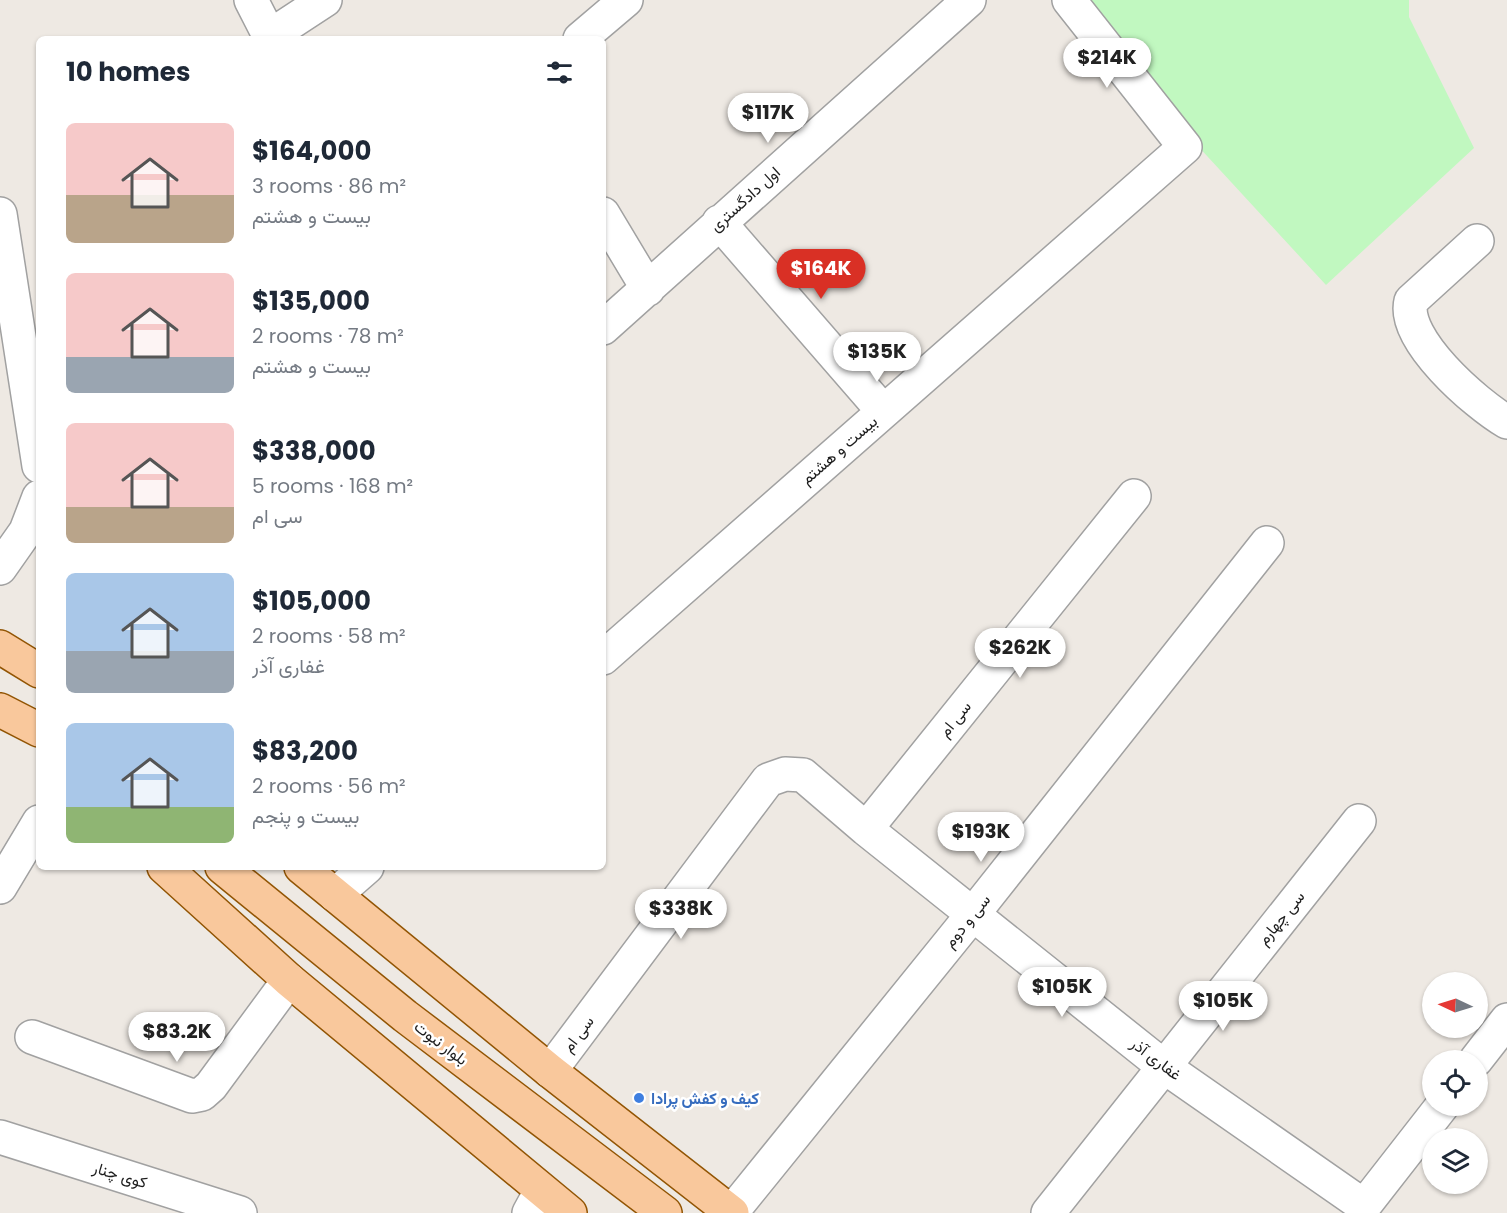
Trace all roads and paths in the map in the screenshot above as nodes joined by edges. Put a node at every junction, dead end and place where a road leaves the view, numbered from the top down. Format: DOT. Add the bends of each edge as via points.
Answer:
graph roads {
  1 [pos="251,0"];
  2 [pos="325,0"];
  3 [pos="626,0"];
  4 [pos="969,0"];
  5 [pos="1069,0"];
  6 [pos="269,36"];
  7 [pos="273,36"];
  8 [pos="584,36"];
  9 [pos="0,214"];
  10 [pos="606,219"];
  11 [pos="719,222"];
  12 [pos="1477,241"];
  13 [pos="648,289"];
  14 [pos="606,325"];
  15 [pos="884,411"];
  16 [pos="1507,422"];
  17 [pos="36,447"];
  18 [pos="1134,496"];
  19 [pos="36,505"];
  20 [pos="1267,543"];
  21 [pos="0,568"];
  22 [pos="0,646"];
  23 [pos="606,655"];
  24 [pos="36,669"];
  25 [pos="0,710"];
  26 [pos="36,728"];
  27 [pos="785,774"];
  28 [pos="1359,821"];
  29 [pos="36,827"];
  30 [pos="866,829"];
  31 [pos="167,870"];
  32 [pos="226,870"];
  33 [pos="305,870"];
  34 [pos="364,870"];
  35 [pos="0,886"];
  36 [pos="335,895"];
  37 [pos="973,914"];
  38 [pos="289,980"];
  39 [pos="1507,1020"];
  40 [pos="32,1036"];
  41 [pos="1484,1050"];
  42 [pos="1163,1066"];
  43 [pos="550,1071"];
  44 [pos="1435,1116"];
  45 [pos="0,1137"];
  46 [pos="535,1202"];
  47 [pos="1366,1211"];
  48 [pos="240,1213"];
  49 [pos="570,1213"];
  50 [pos="665,1213"];
  51 [pos="731,1213"];
  52 [pos="1048,1213"];
  1 -- 6 [label="street"];
  2 -- 7 [label="street"];
  3 -- 8 [label="street"];
  4 -- 11 [label="street, اول دادگستری"];
  5 -- 15 [label="street, بیست و هشتم" via="1185,147"];
  9 -- 17 [label="street"];
  10 -- 13 [label="street"];
  11 -- 13 [label="street, اول دادگستری"];
  11 -- 15 [label="street"];
  12 -- 16 [label="street" via="1411,301 1410,322 1450,378 1485,409"];
  13 -- 14 [label="street, اول دادگستری"];
  15 -- 23 [label="street, بیست و هشتم"];
  18 -- 30 [label="street, سی ام"];
  19 -- 21 [label="street" via="26,531"];
  20 -- 37 [label="street, سی و دوم"];
  22 -- 24 [label="main road"];
  25 -- 26 [label="main road"];
  27 -- 30 [label="street, غفاری آذر" via="803,775"];
  27 -- 43 [label="street, سی ام" via="768,780"];
  28 -- 42 [label="street, سی چهارم"];
  29 -- 35 [label="street"];
  30 -- 37 [label="street, غفاری آذر"];
  31 -- 38 [label="main road"];
  32 -- 50 [label="main road, بلوار نبوت" via="405,1016"];
  33 -- 36 [label="main road"];
  34 -- 36 [label="street"];
  36 -- 43 [label="main road"];
  37 -- 42 [label="street, غفاری آذر"];
  37 -- 51 [label="street, سی و دوم"];
  38 -- 40 [label="street" via="202,1094 192,1096"];
  38 -- 46 [label="main road"];
  39 -- 41 [label="street"];
  42 -- 47 [label="street, غفاری آذر"];
  42 -- 52 [label="street, سی چهارم"];
  43 -- 51 [label="main road"];
  44 -- 47 [label="street"];
  45 -- 48 [label="street, کوی چنار"];
  46 -- 49 [label="main road"];
}
